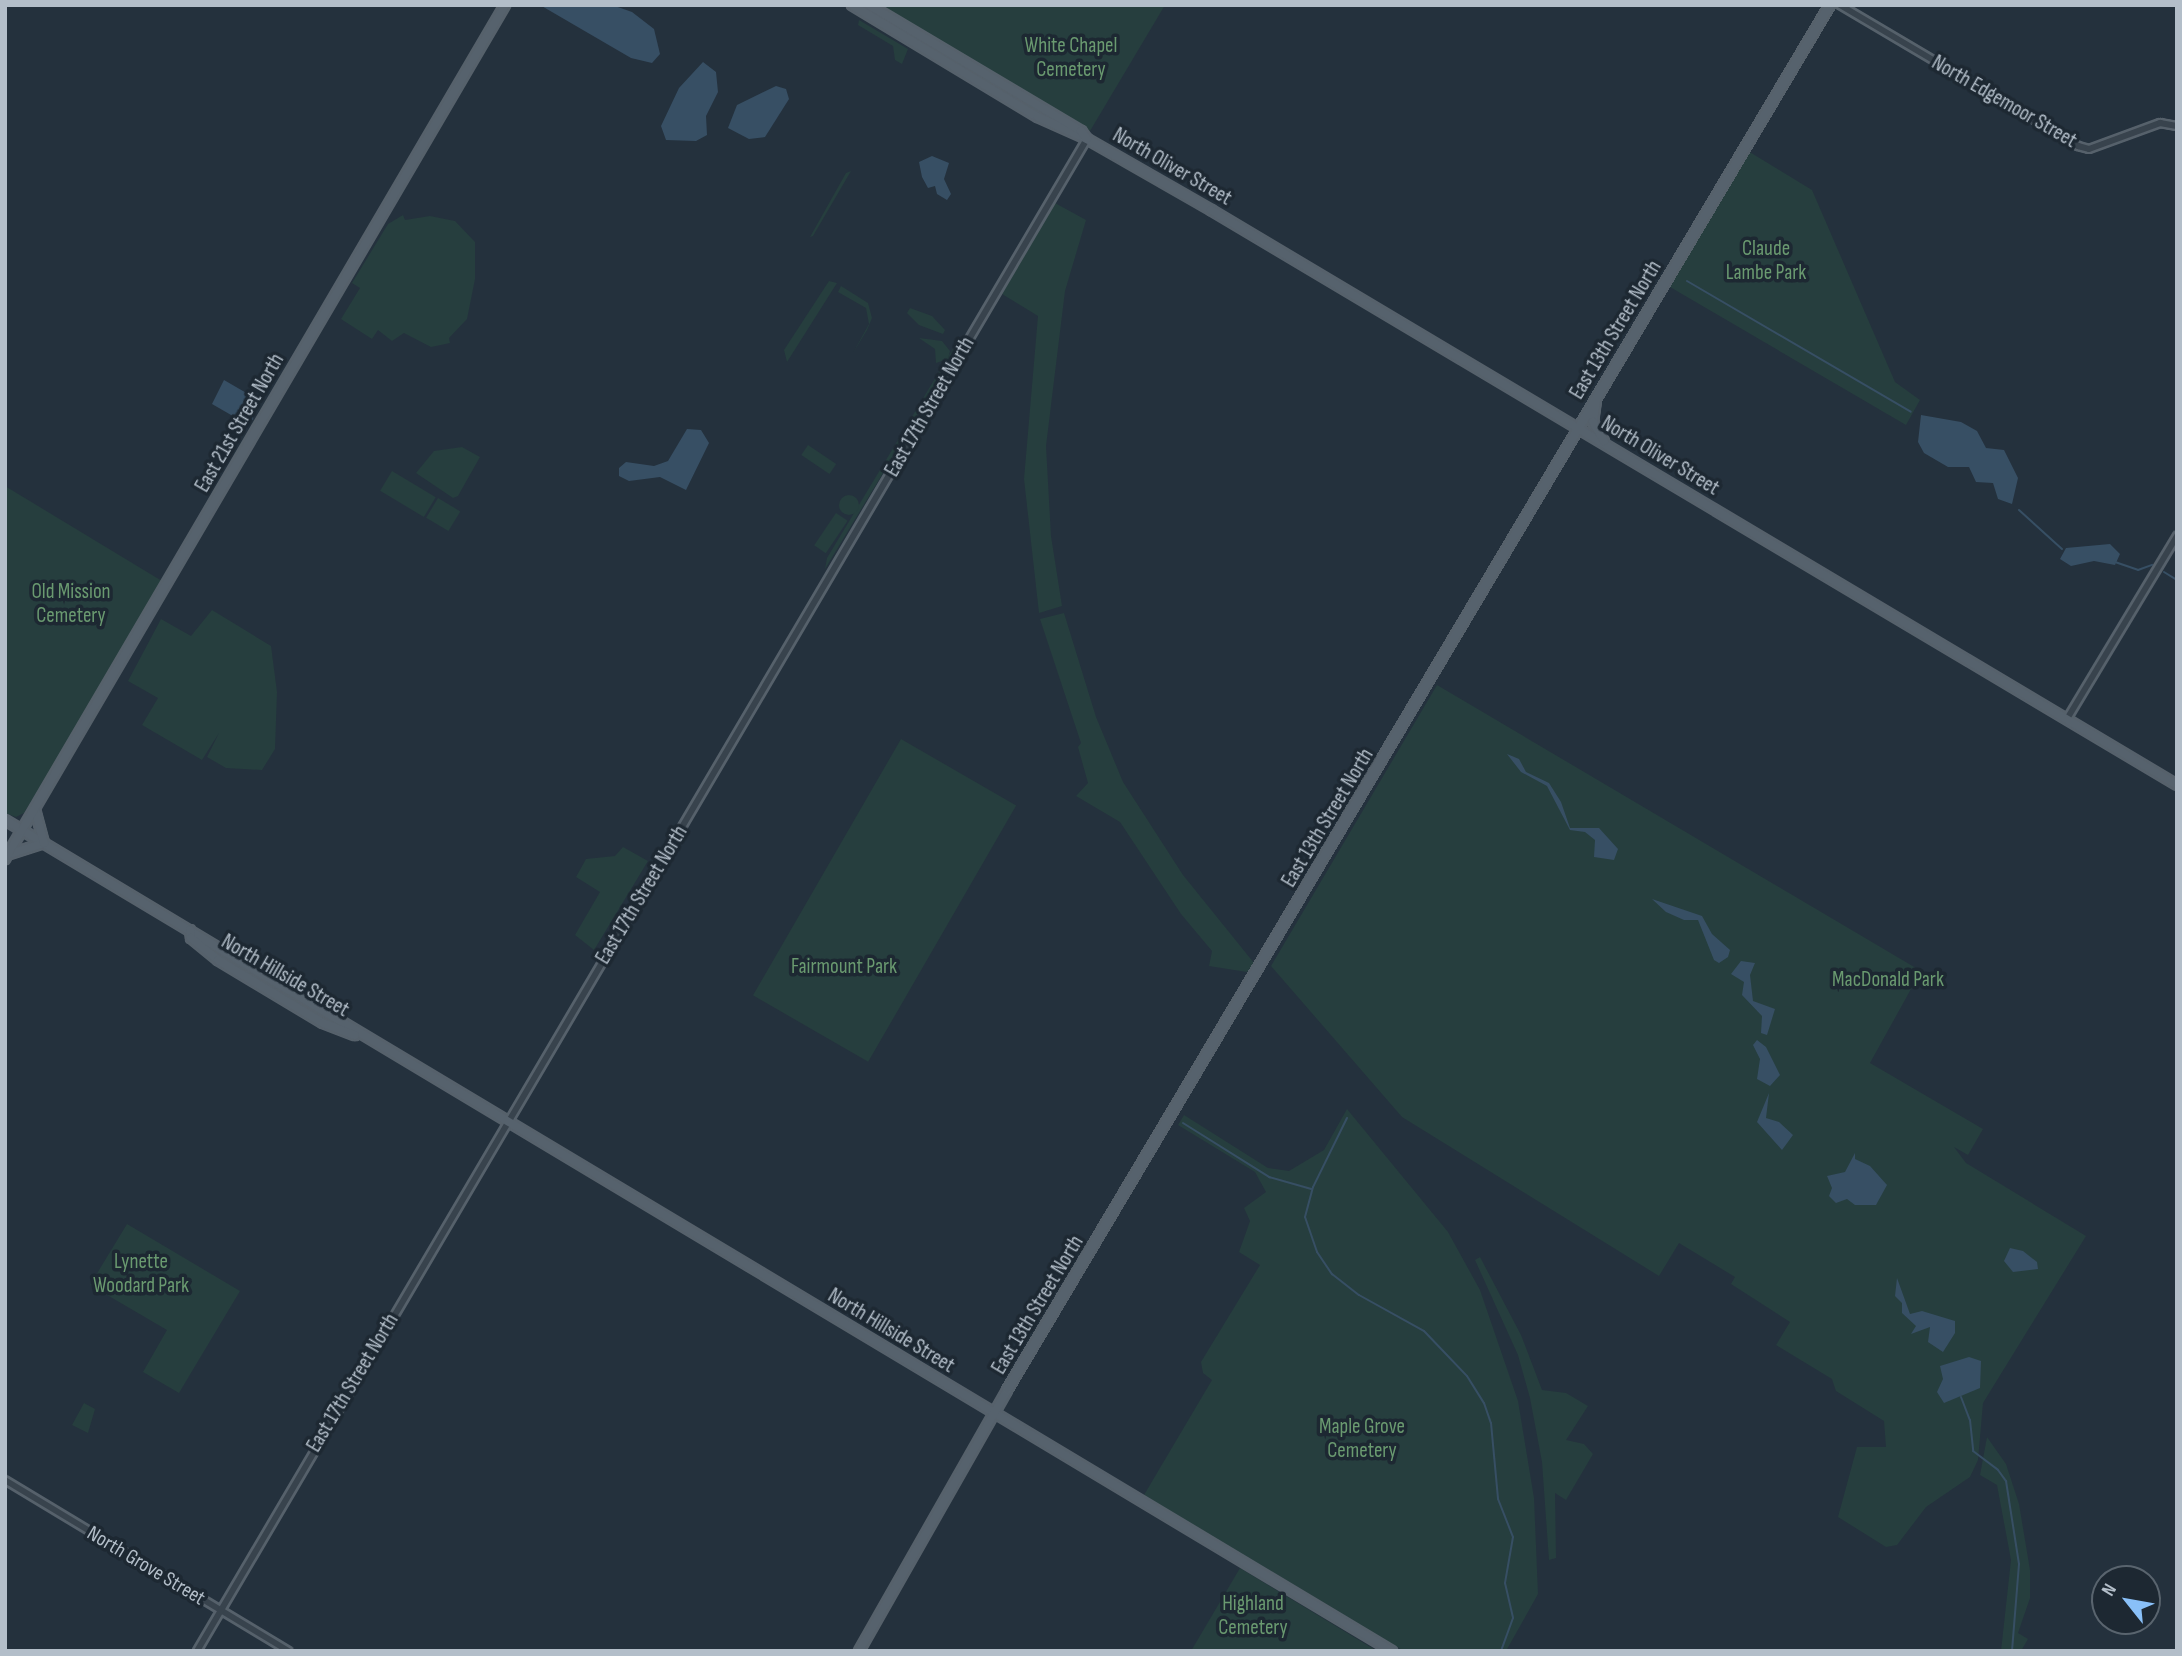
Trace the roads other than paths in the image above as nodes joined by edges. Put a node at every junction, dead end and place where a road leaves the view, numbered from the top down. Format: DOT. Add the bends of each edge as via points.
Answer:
graph roads {
  1 [pos="505,5"];
  2 [pos="852,5"];
  3 [pos="869,5"];
  4 [pos="1830,5"];
  5 [pos="1839,5"];
  6 [pos="2177,126"];
  7 [pos="1087,139"];
  8 [pos="1597,397"];
  9 [pos="1578,429"];
  10 [pos="1608,446"];
  11 [pos="2177,536"];
  12 [pos="2067,719"];
  13 [pos="2177,785"];
  14 [pos="35,810"];
  15 [pos="5,820"];
  16 [pos="23,830"];
  17 [pos="44,843"];
  18 [pos="7,857"];
  19 [pos="190,930"];
  20 [pos="372,1041"];
  21 [pos="508,1122"];
  22 [pos="994,1414"];
  23 [pos="5,1480"];
  24 [pos="221,1610"];
  25 [pos="197,1651"];
  26 [pos="288,1651"];
  27 [pos="859,1651"];
  28 [pos="1392,1651"];
  1 -- 14 [label="main road, East 21st Street North"];
  2 -- 7 [label="main road, North Oliver Street" via="1038,117"];
  3 -- 7 [label="main road, North Oliver Street"];
  4 -- 8 [label="main road, East 13th Street North"];
  5 -- 6 [label="street, North Edgemoor Street" via="2078,146 2089,149 2160,123"];
  7 -- 9 [label="main road, North Oliver Street"];
  7 -- 21 [label="street, East 17th Street North"];
  8 -- 9 [label="main road, East 13th Street North"];
  8 -- 10 [label="main road" via="1593,422"];
  9 -- 10 [label="main road, North Oliver Street"];
  9 -- 22 [label="main road, East 13th Street North"];
  10 -- 12 [label="main road, North Oliver Street"];
  11 -- 12 [label="street"];
  12 -- 13 [label="main road, North Oliver Street"];
  14 -- 16 [label="main road, East 21st Street North"];
  14 -- 17 [label="main road"];
  15 -- 16 [label="main road, North Hillside Street"];
  16 -- 17 [label="main road, North Hillside Street"];
  16 -- 18 [label="main road, East 21st Street North"];
  17 -- 18 [label="main road"];
  17 -- 19 [label="main road, North Hillside Street"];
  19 -- 20 [label="main road, North Hillside Street"];
  19 -- 20 [label="main road, North Hillside Street" via="191,938 228,966 323,1023"];
  20 -- 21 [label="main road, North Hillside Street"];
  21 -- 22 [label="main road, North Hillside Street"];
  21 -- 24 [label="street, East 17th Street North"];
  22 -- 27 [label="main road, East 13th Street North"];
  22 -- 28 [label="main road, North Hillside Street"];
  23 -- 24 [label="street, North Grove Street"];
  24 -- 25 [label="street, East 17th Street North"];
  24 -- 26 [label="street, North Grove Street"];
}
